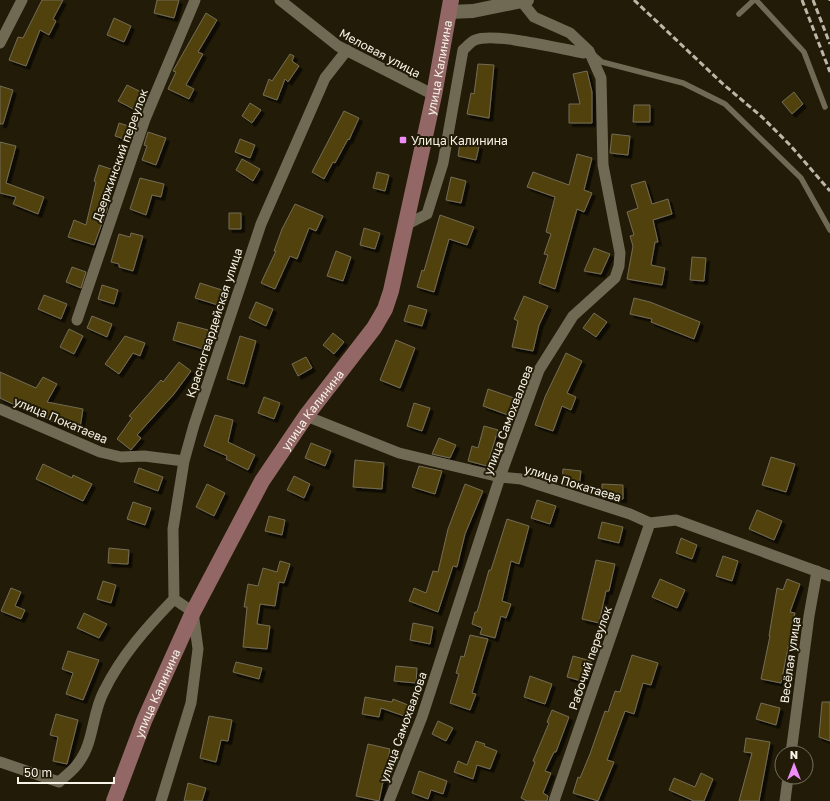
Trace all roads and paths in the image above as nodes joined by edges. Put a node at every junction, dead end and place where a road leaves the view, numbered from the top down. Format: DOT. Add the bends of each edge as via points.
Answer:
graph roads {
  1 [pos="22,0"];
  2 [pos="195,0"];
  3 [pos="280,0"];
  4 [pos="755,0"];
  5 [pos="525,1"];
  6 [pos="450,6"];
  7 [pos="739,14"];
  8 [pos="0,43"];
  9 [pos="347,50"];
  10 [pos="589,51"];
  11 [pos="434,95"];
  12 [pos="825,107"];
  13 [pos="406,225"];
  14 [pos="830,230"];
  15 [pos="77,320"];
  16 [pos="0,409"];
  17 [pos="306,416"];
  18 [pos="184,461"];
  19 [pos="500,477"];
  20 [pos="650,523"];
  21 [pos="817,571"];
  22 [pos="830,576"];
  23 [pos="174,599"];
  24 [pos="193,612"];
  25 [pos="792,745"];
  26 [pos="0,762"];
  27 [pos="787,785"];
  28 [pos="114,801"];
  29 [pos="161,801"];
  30 [pos="389,801"];
  31 [pos="554,801"];
  32 [pos="785,801"];
  1 -- 8 [label="street"];
  2 -- 15 [label="street, Дзержинский переулок" via="145,120"];
  3 -- 9 [label="street, Меловая улица" via="310,26"];
  4 -- 7 [label="lane"];
  4 -- 12 [label="lane" via="804,52"];
  5 -- 6 [label="street" via="472,11"];
  5 -- 10 [label="street, улица Самохвалова" via="534,17 570,33"];
  6 -- 11 [label="main road, улица Калинина"];
  9 -- 11 [label="street, Меловая улица"];
  9 -- 18 [label="street, Красногвардейская улица" via="325,78 261,224"];
  10 -- 13 [label="street" via="584,53 499,38 476,39 463,50 443,163 427,214"];
  10 -- 14 [label="lane" via="602,62 683,83 724,104 801,178"];
  10 -- 19 [label="street, улица Самохвалова" via="601,78 603,165 620,253 619,266 615,278 573,316 540,370"];
  11 -- 13 [label="main road, улица Калинина"];
  13 -- 17 [label="main road, улица Калинина" via="385,309 374,328"];
  16 -- 18 [label="street, улица Покатаева" via="100,452 121,457 144,456"];
  17 -- 19 [label="street, улица Покатаева" via="399,453"];
  17 -- 24 [label="main road, улица Калинина" via="262,481"];
  18 -- 23 [label="street, Красногвардейская улица" via="172,529"];
  19 -- 20 [label="street, улица Покатаева" via="521,479 630,514"];
  19 -- 30 [label="street, улица Самохвалова" via="422,717"];
  20 -- 21 [label="street" via="676,520"];
  20 -- 31 [label="street, Рабочий переулок"];
  21 -- 22 [label="street"];
  21 -- 25 [label="street, Весёлая улица"];
  23 -- 24 [label="street"];
  23 -- 26 [label="street" via="118,664 101,698 79,763 59,782"];
  24 -- 28 [label="main road, улица Калинина" via="144,721"];
  24 -- 29 [label="street" via="198,649 191,703"];
  27 -- 32 [label="street"];
}
